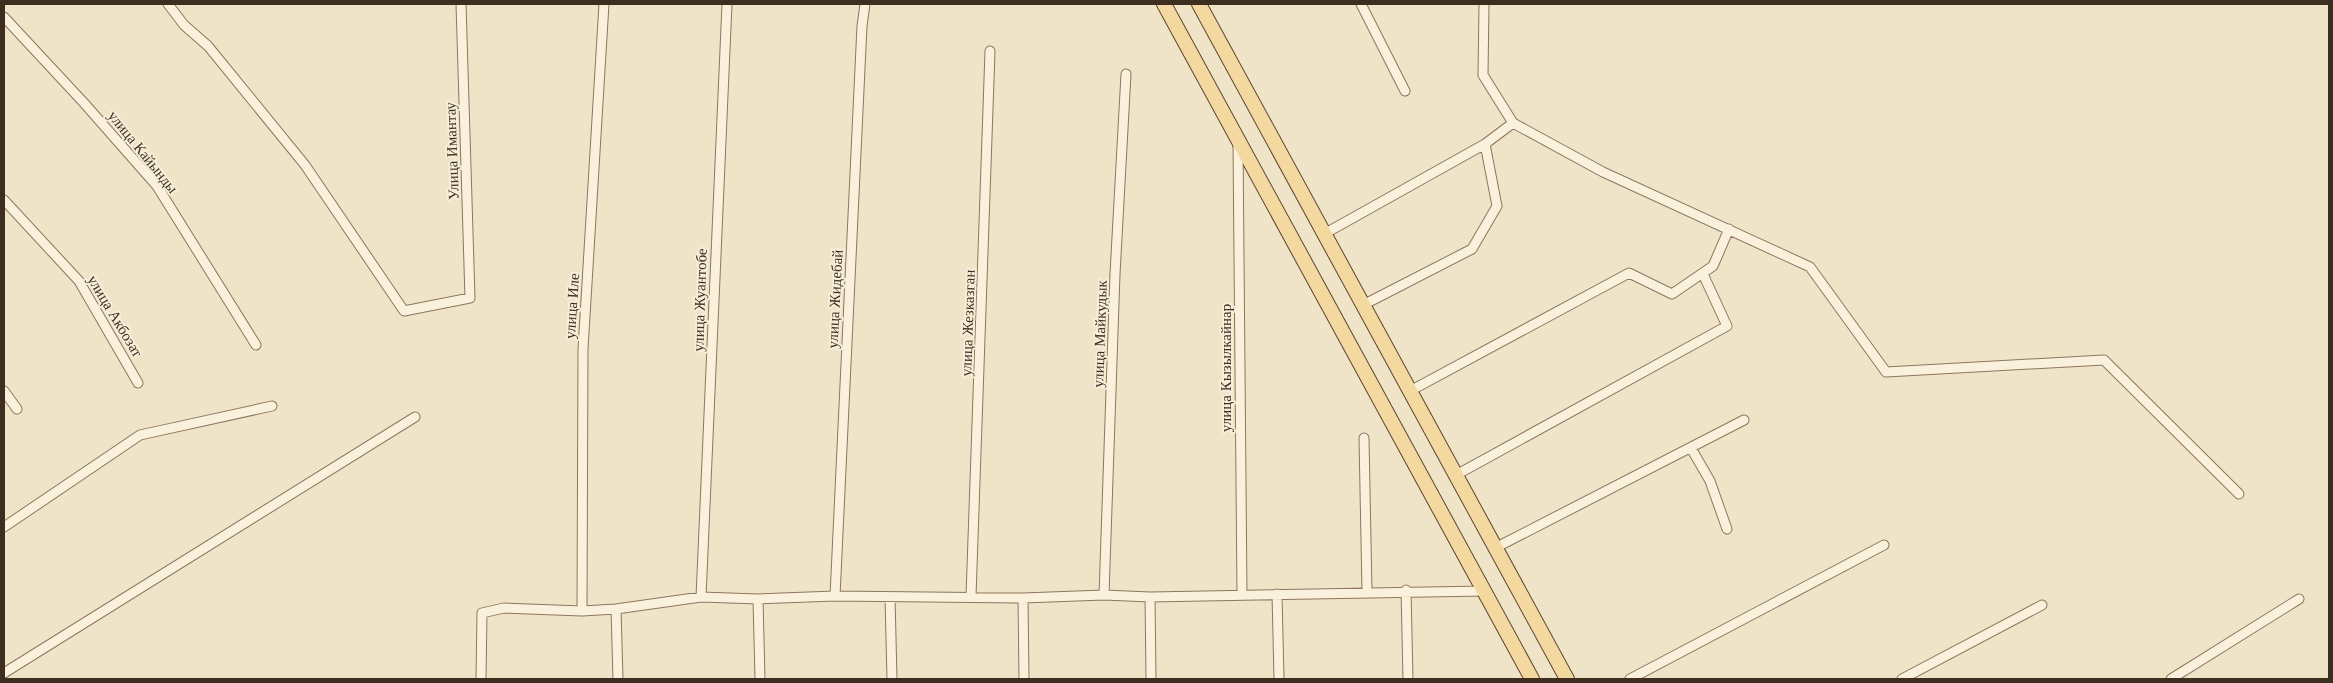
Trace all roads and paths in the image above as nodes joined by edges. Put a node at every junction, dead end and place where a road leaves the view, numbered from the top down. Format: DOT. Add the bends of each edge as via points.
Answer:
graph roads {
  1 [pos="168,4"];
  2 [pos="461,4"];
  3 [pos="604,4"];
  4 [pos="727,4"];
  5 [pos="865,4"];
  6 [pos="1164,4"];
  7 [pos="1199,4"];
  8 [pos="1361,4"];
  9 [pos="1484,4"];
  10 [pos="4,18"];
  11 [pos="990,51"];
  12 [pos="1126,74"];
  13 [pos="1405,91"];
  14 [pos="1513,123"];
  15 [pos="1238,142"];
  16 [pos="1486,144"];
  17 [pos="4,200"];
  18 [pos="1729,229"];
  19 [pos="1324,234"];
  20 [pos="1703,274"];
  21 [pos="1363,305"];
  22 [pos="256,345"];
  23 [pos="138,383"];
  24 [pos="1410,391"];
  25 [pos="4,392"];
  26 [pos="272,406"];
  27 [pos="16,409"];
  28 [pos="415,417"];
  29 [pos="1744,420"];
  30 [pos="1364,438"];
  31 [pos="1691,448"];
  32 [pos="1456,475"];
  33 [pos="2239,494"];
  34 [pos="4,527"];
  35 [pos="1727,529"];
  36 [pos="1884,545"];
  37 [pos="1495,548"];
  38 [pos="1406,591"];
  39 [pos="1484,591"];
  40 [pos="1367,592"];
  41 [pos="1104,594"];
  42 [pos="1277,594"];
  43 [pos="1242,595"];
  44 [pos="835,596"];
  45 [pos="971,596"];
  46 [pos="701,597"];
  47 [pos="890,597"];
  48 [pos="1150,597"];
  49 [pos="1023,598"];
  50 [pos="758,599"];
  51 [pos="2299,599"];
  52 [pos="2042,605"];
  53 [pos="616,609"];
  54 [pos="582,611"];
  55 [pos="4,673"];
  56 [pos="480,679"];
  57 [pos="618,679"];
  58 [pos="760,679"];
  59 [pos="892,679"];
  60 [pos="1024,679"];
  61 [pos="1151,679"];
  62 [pos="1279,679"];
  63 [pos="1408,679"];
  64 [pos="1532,679"];
  65 [pos="1567,679"];
  66 [pos="1630,679"];
  67 [pos="1902,679"];
  68 [pos="2171,679"];
  1 -- 2 [label="street, Улица Имантау" via="184,25 208,46 305,165 404,311 470,298"];
  3 -- 54 [label="street, улица Иле" via="583,349"];
  4 -- 46 [label="street, улица Жуантобе"];
  5 -- 44 [label="street, улица Жидебай"];
  6 -- 15 [label="main road"];
  7 -- 19 [label="main road"];
  8 -- 13 [label="street"];
  9 -- 14 [label="street" via="1483,75"];
  10 -- 22 [label="street, улица Кайынды" via="158,186"];
  11 -- 45 [label="street, улица Жезказган"];
  12 -- 41 [label="street, улица Майкудык" via="1115,274"];
  14 -- 16 [label="street"];
  14 -- 18 [label="street" via="1603,172"];
  15 -- 39 [label="main road"];
  15 -- 43 [label="street, улица Кызылкайнар"];
  16 -- 19 [label="street"];
  16 -- 21 [label="street" via="1498,206 1472,249"];
  17 -- 23 [label="street, улица Акбозат" via="79,281"];
  18 -- 20 [label="street" via="1713,266"];
  18 -- 33 [label="street" via="1810,267 1886,372 2104,360"];
  19 -- 21 [label="main road"];
  20 -- 24 [label="street" via="1672,294 1629,273"];
  20 -- 32 [label="street" via="1727,326"];
  21 -- 24 [label="main road"];
  24 -- 32 [label="main road"];
  25 -- 27 [label="street"];
  26 -- 34 [label="street" via="140,435"];
  28 -- 55 [label="street"];
  29 -- 31 [label="street"];
  30 -- 40 [label="street"];
  31 -- 35 [label="street" via="1710,481"];
  31 -- 37 [label="street"];
  32 -- 37 [label="main road"];
  36 -- 66 [label="street"];
  37 -- 65 [label="main road"];
  38 -- 39 [label="street"];
  38 -- 40 [label="street"];
  38 -- 63 [label="street"];
  39 -- 64 [label="main road"];
  40 -- 42 [label="street"];
  41 -- 48 [label="street"];
  41 -- 49 [label="street"];
  42 -- 43 [label="street"];
  42 -- 62 [label="street"];
  43 -- 48 [label="street"];
  44 -- 47 [label="street"];
  44 -- 50 [label="street"];
  45 -- 47 [label="street"];
  45 -- 49 [label="street"];
  46 -- 50 [label="street"];
  46 -- 53 [label="street"];
  47 -- 59 [label="street"];
  48 -- 61 [label="street"];
  49 -- 60 [label="street"];
  50 -- 58 [label="street"];
  51 -- 68 [label="street"];
  52 -- 67 [label="street"];
  53 -- 54 [label="street"];
  53 -- 57 [label="street"];
  54 -- 56 [label="street" via="504,608 482,613"];
}
